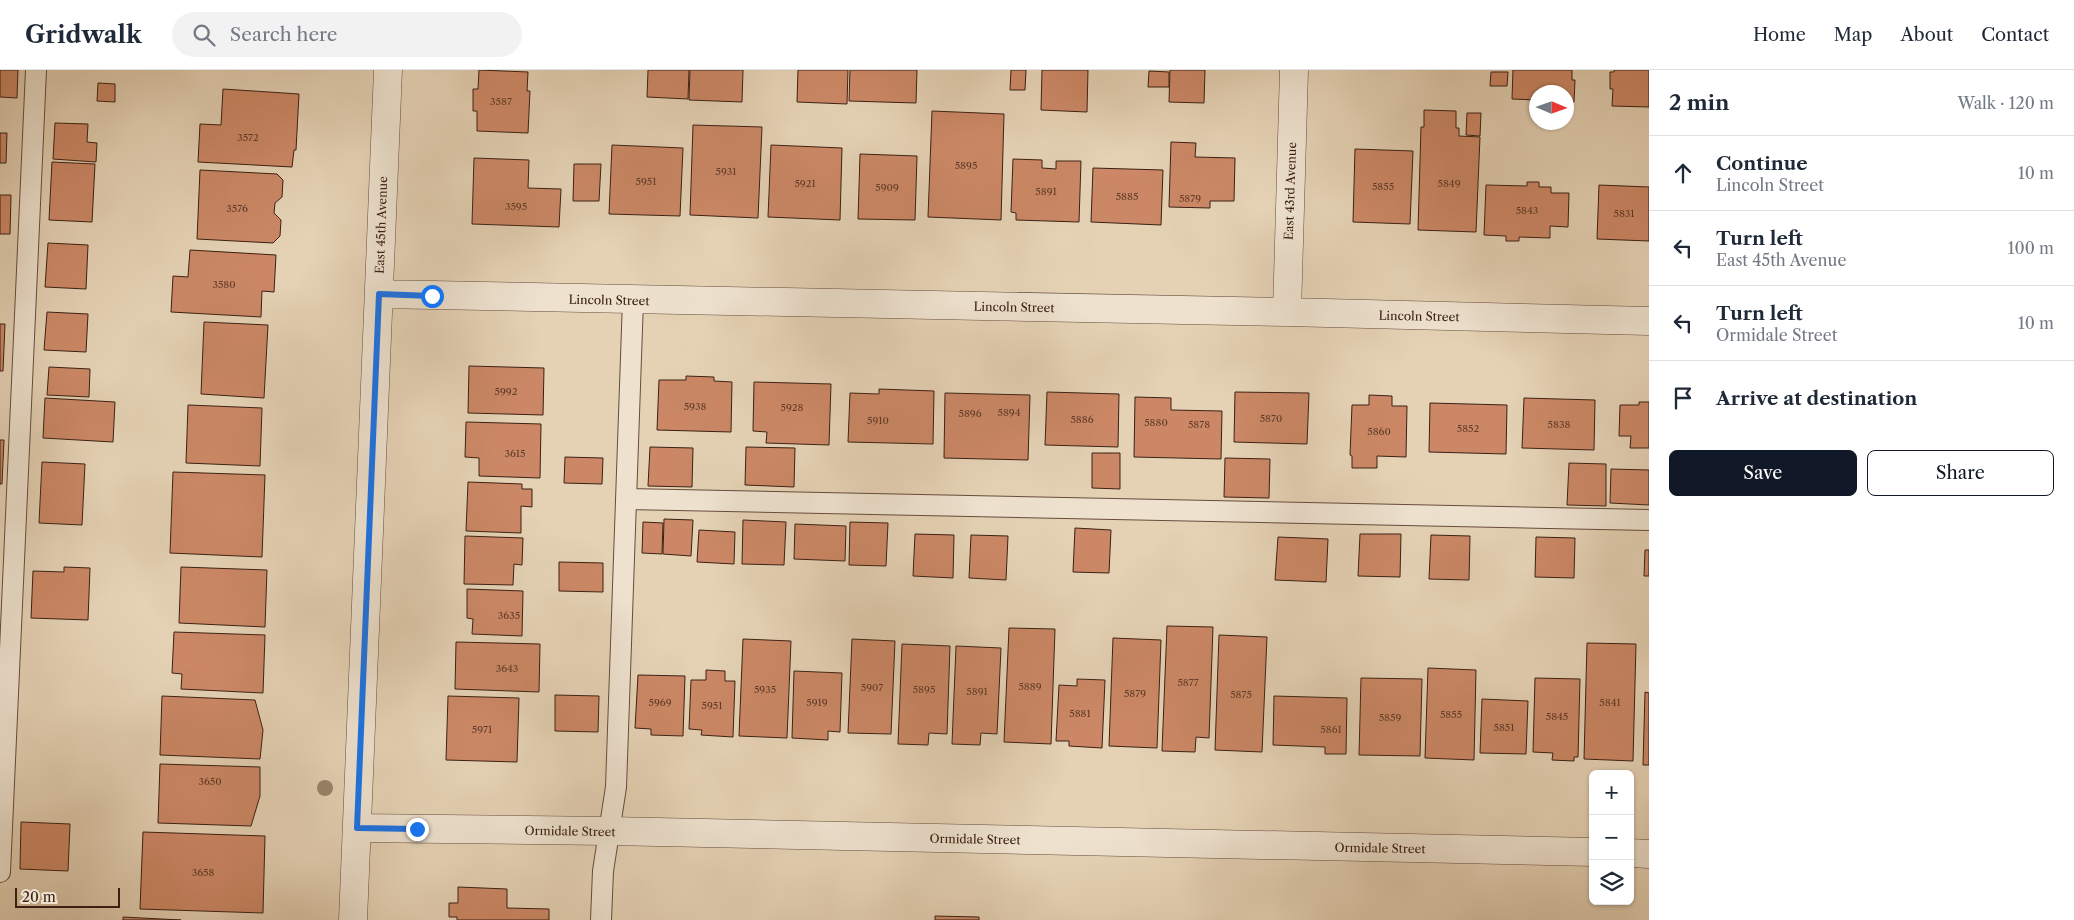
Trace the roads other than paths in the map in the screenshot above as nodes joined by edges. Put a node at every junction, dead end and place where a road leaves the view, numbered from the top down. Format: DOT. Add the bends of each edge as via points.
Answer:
graph roads {
  1 [pos="36,70"];
  2 [pos="388,70"];
  3 [pos="1294,70"];
  4 [pos="379,294"];
  5 [pos="633,300"];
  6 [pos="1287,312"];
  7 [pos="1649,322"];
  8 [pos="627,499"];
  9 [pos="1649,520"];
  10 [pos="357,828"];
  11 [pos="609,831"];
  12 [pos="1589,852"];
  13 [pos="1634,853"];
  14 [pos="1649,854"];
  15 [pos="0,872"];
  16 [pos="353,920"];
  17 [pos="601,920"];
  1 -- 15 [label="lane"];
  2 -- 4 [label="street, East 45th Avenue"];
  3 -- 6 [label="street, East 43rd Avenue"];
  4 -- 5 [label="street, Lincoln Street"];
  4 -- 10 [label="street, East 45th Avenue"];
  5 -- 6 [label="street, Lincoln Street"];
  5 -- 8 [label="lane"];
  6 -- 7 [label="street, Lincoln Street"];
  8 -- 9 [label="lane"];
  8 -- 11 [label="lane" via="616,787"];
  10 -- 11 [label="street, Ormidale Street"];
  10 -- 16 [label="street, East 45th Avenue"];
  11 -- 12 [label="street, Ormidale Street"];
  11 -- 17 [label="lane"];
  13 -- 14 [label="street"];
}
